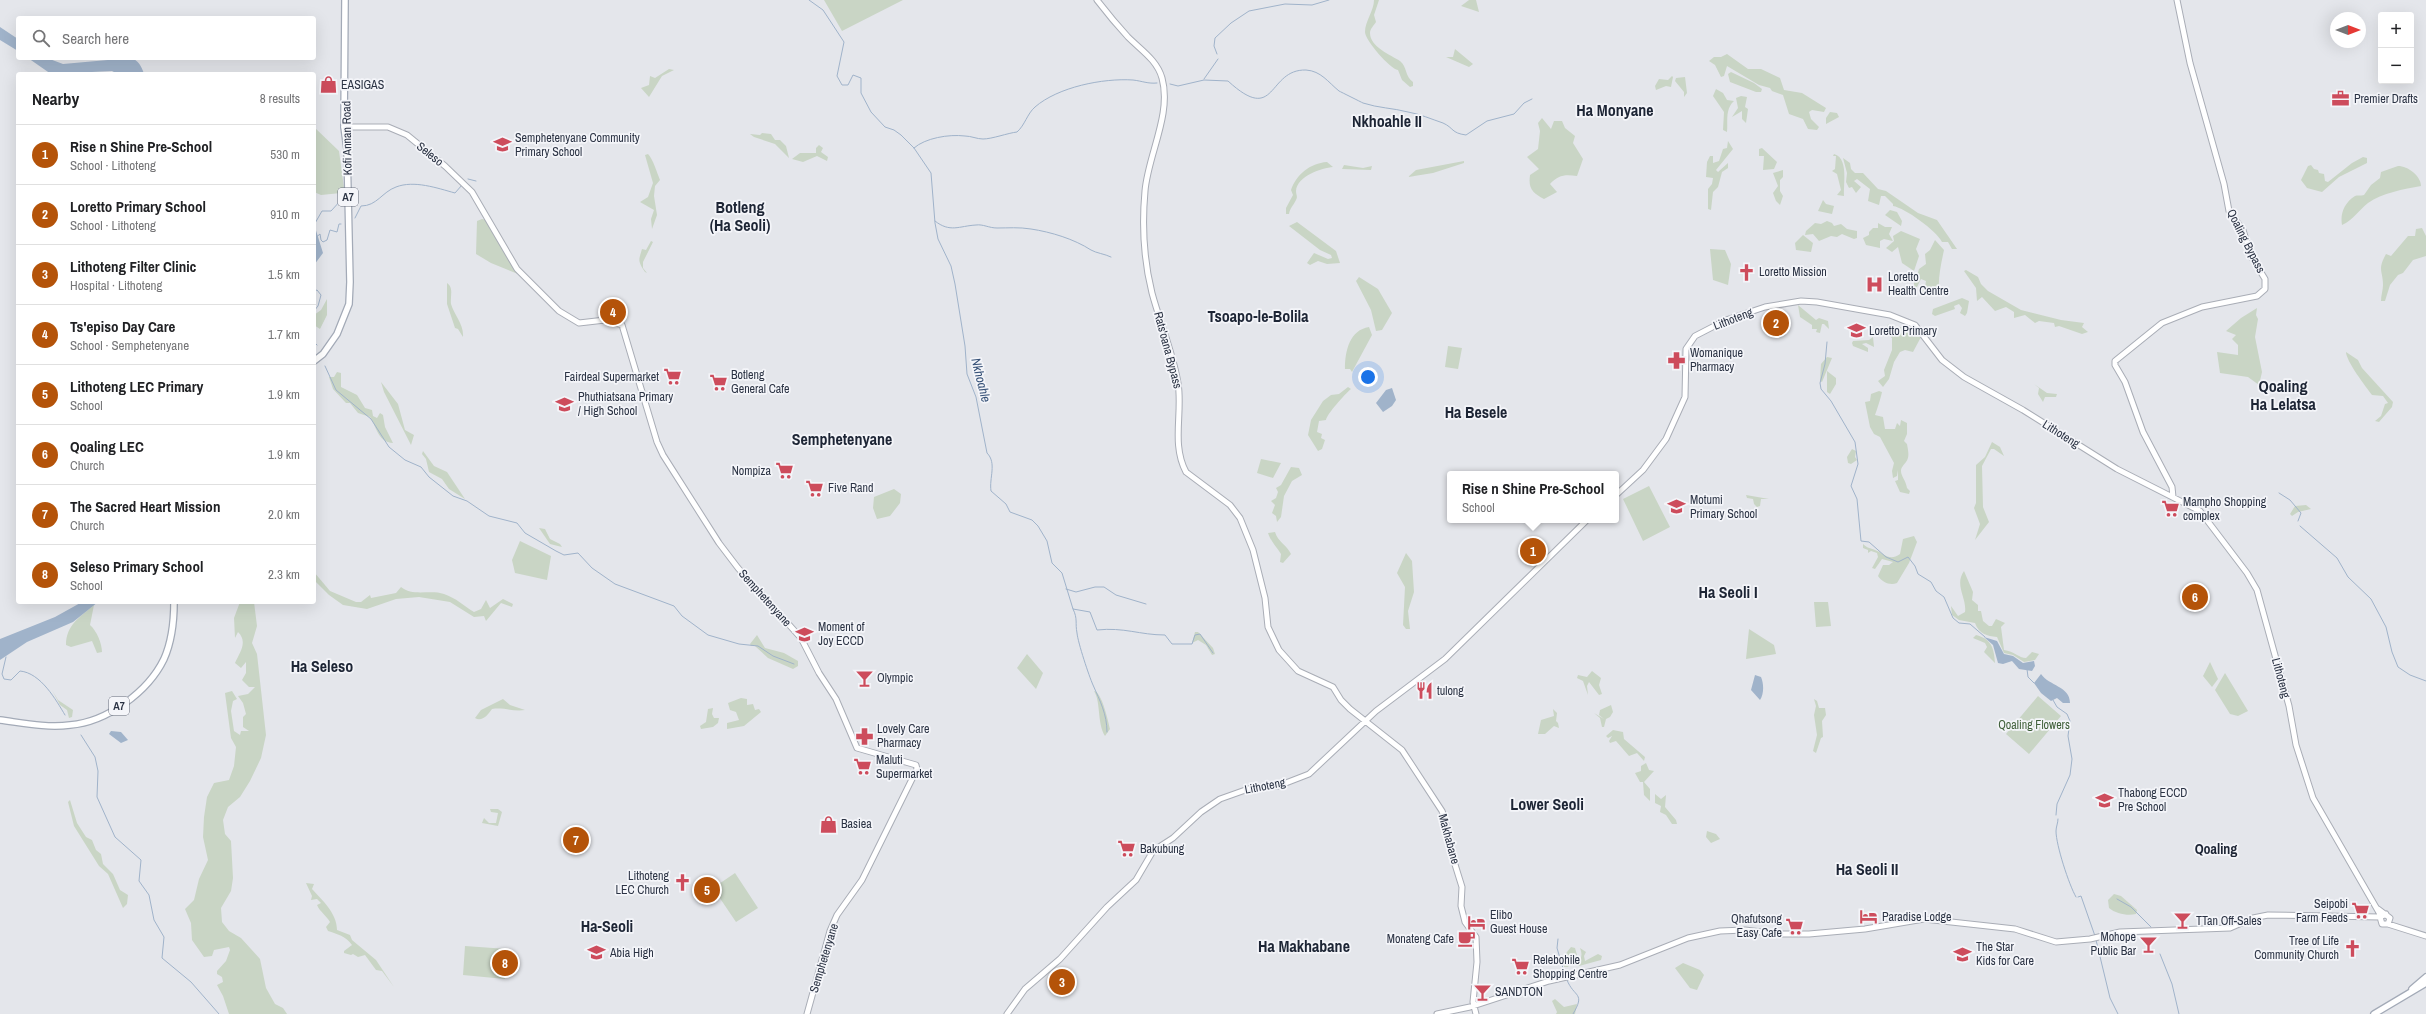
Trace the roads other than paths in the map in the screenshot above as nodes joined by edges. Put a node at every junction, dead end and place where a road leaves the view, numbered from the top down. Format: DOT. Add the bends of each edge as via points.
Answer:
graph roads {
  1 [pos="345,0"];
  2 [pos="1097,0"];
  3 [pos="2177,0"];
  4 [pos="344,127"];
  5 [pos="492,224"];
  6 [pos="316,359"];
  7 [pos="1619,492"];
  8 [pos="2173,497"];
  9 [pos="1584,523"];
  10 [pos="174,604"];
  11 [pos="0,720"];
  12 [pos="1365,722"];
  13 [pos="2376,906"];
  14 [pos="2370,917"];
  15 [pos="2383,918"];
  16 [pos="2398,926"];
  17 [pos="2426,936"];
  18 [pos="2426,977"];
  19 [pos="2426,982"];
  20 [pos="2410,991"];
  21 [pos="1474,1006"];
  22 [pos="807,1014"];
  23 [pos="1007,1014"];
  24 [pos="1437,1014"];
  25 [pos="1476,1014"];
  26 [pos="2374,1014"];
  1 -- 4 [label="main road, Kofi Annan Road / A7"];
  2 -- 12 [label="main road, Rats'oana Bypass" via="1152,60 1161,74 1164,87 1162,116 1145,190 1145,230 1149,279 1173,358 1178,386 1181,406 1178,447 1182,464 1186,472 1230,505 1240,518 1253,550 1265,598 1268,627 1279,650 1298,671 1333,687 1344,703"];
  3 -- 8 [label="main road, Qoaling Bypass" via="2229,211 2243,230 2251,256 2266,282 2265,289 2257,296 2202,307 2162,323 2115,360 2115,366 2125,382 2140,426 2172,487"];
  4 -- 5 [label="main road, Seleso" via="383,126 407,135 472,192"];
  4 -- 6 [label="main road, Kofi Annan Road / A7" via="347,149 350,292 342,326"];
  5 -- 22 [label="main road, Semphetenyane" via="517,269 564,315 579,323 605,320 622,325 649,420 660,448 719,543 801,638 819,674 836,699 857,748 916,765 916,772 877,852 830,931"];
  7 -- 8 [label="main road, Lithoteng" via="1643,470 1666,439 1684,397 1686,349 1695,336 1742,314 1765,307 1801,302 1890,315 1915,325 1942,360 1964,377 2023,410 2117,469"];
  8 -- 13 [label="main road, Lithoteng" via="2200,511 2255,586 2263,609 2296,745 2313,798"];
  9 -- 12 [label="main road, Lithoteng" via="1445,659"];
  10 -- 11 [label="main road, A7" via="174,619 164,658 154,675 123,704 98,719 72,725"];
  12 -- 21 [label="main road, Makhabane" via="1406,754 1445,819 1448,842 1462,887 1463,917 1476,937"];
  12 -- 23 [label="main road, Lithoteng" via="1309,774 1278,786 1251,788 1232,793 1201,812 1173,838 1153,852 1136,880 1064,954 1025,989"];
  13 -- 14 [label="main road"];
  13 -- 15 [label="main road, Lithoteng"];
  14 -- 15 [label="main road"];
  14 -- 21 [label="main road" via="2268,915 2230,928 2125,931 2053,942 2015,929 1924,919 1865,929 1809,934 1732,930 1688,938 1620,965 1570,976"];
  15 -- 16 [label="main road, Lithoteng"];
  15 -- 16 [label="main road" via="2388,924"];
  16 -- 17 [label="main road"];
  18 -- 20 [label="main road"];
  19 -- 20 [label="main road"];
  20 -- 26 [label="main road"];
  21 -- 24 [label="main road"];
  21 -- 25 [label="main road, Makhabane"];
}
